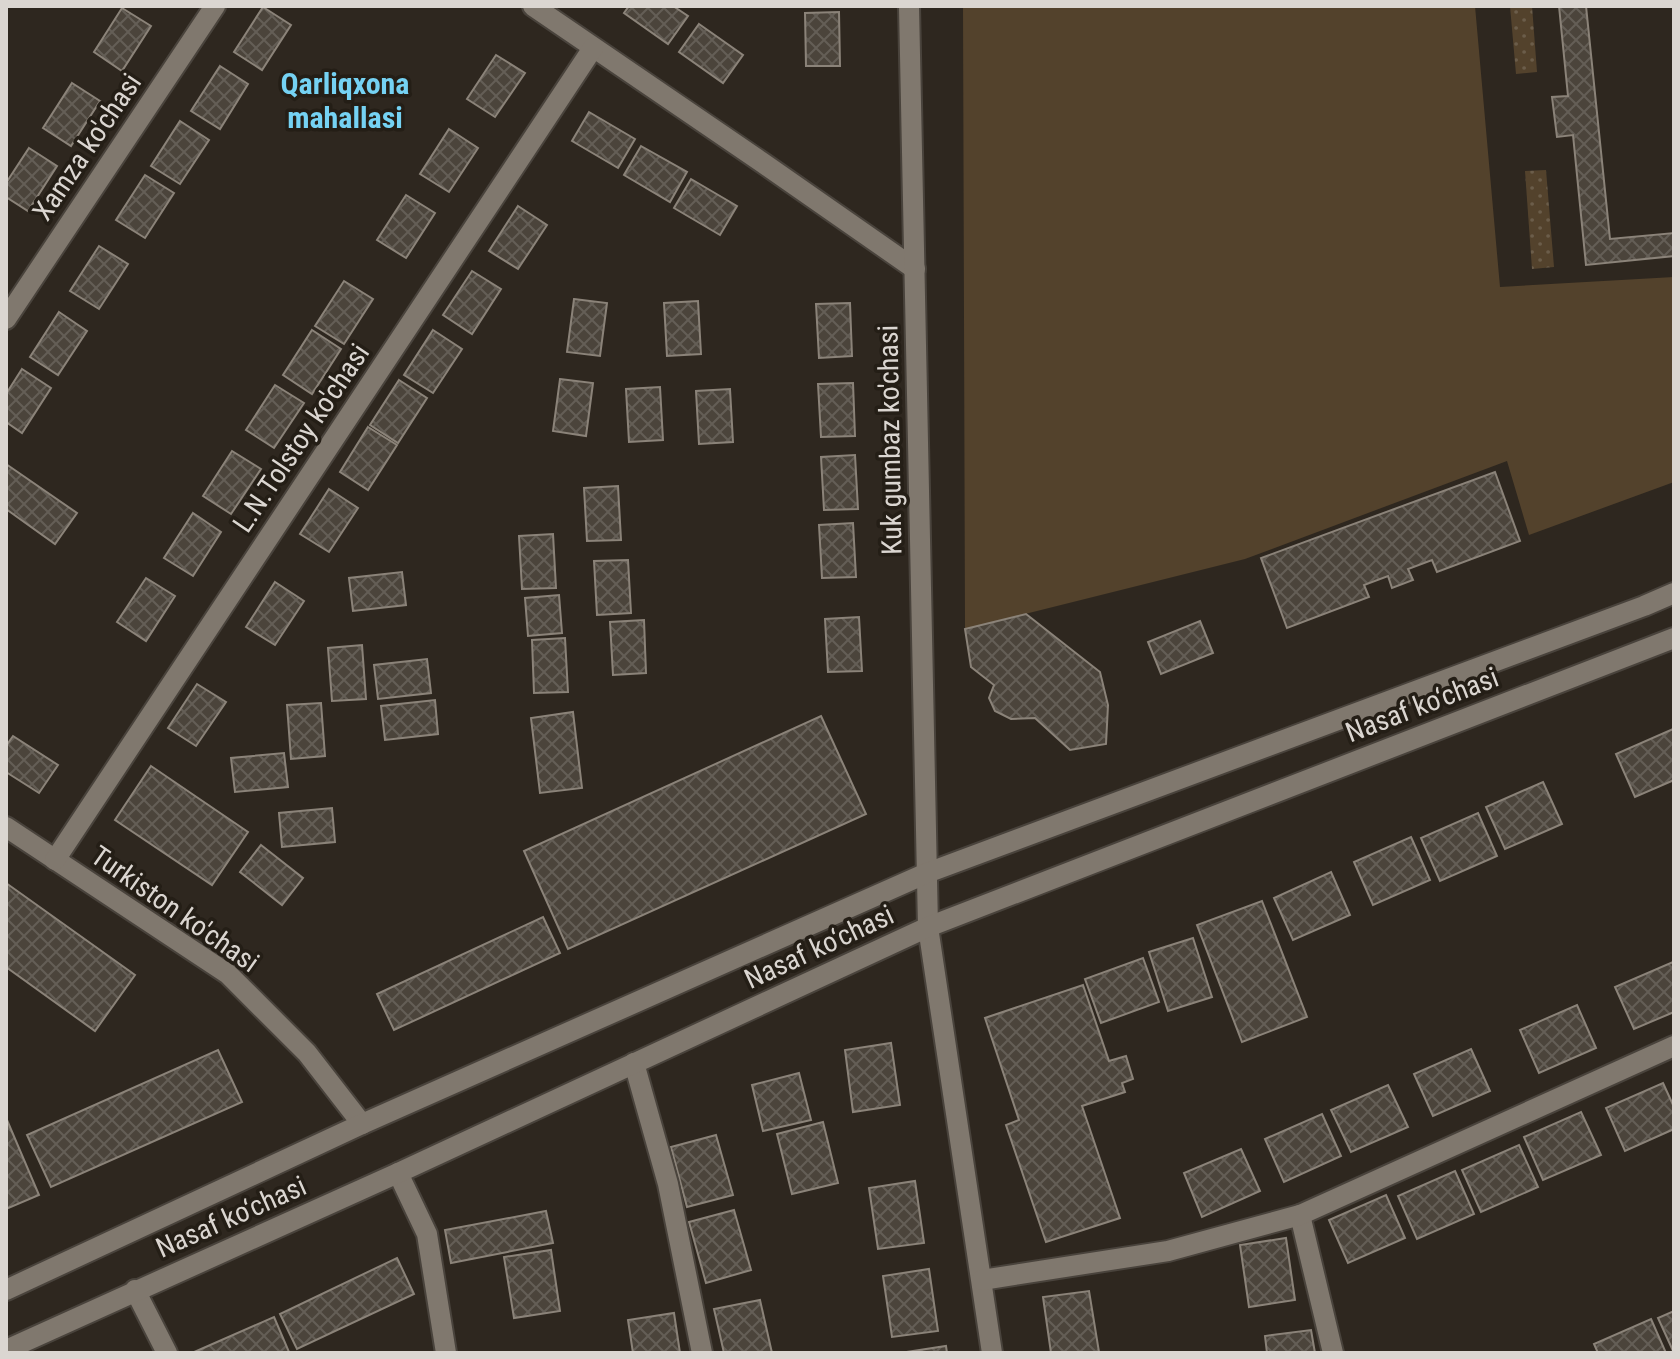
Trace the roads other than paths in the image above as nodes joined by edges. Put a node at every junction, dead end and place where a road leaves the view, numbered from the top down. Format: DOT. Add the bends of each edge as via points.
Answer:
graph roads {
  1 [pos="215,6"];
  2 [pos="533,6"];
  3 [pos="909,6"];
  4 [pos="593,48"];
  5 [pos="915,269"];
  6 [pos="6,319"];
  7 [pos="1674,593"];
  8 [pos="1674,638"];
  9 [pos="6,827"];
  10 [pos="55,860"];
  11 [pos="927,873"];
  12 [pos="928,927"];
  13 [pos="1674,1046"];
  14 [pos="634,1063"];
  15 [pos="362,1124"];
  16 [pos="398,1173"];
  17 [pos="1300,1215"];
  18 [pos="982,1280"];
  19 [pos="6,1290"];
  20 [pos="135,1290"];
  21 [pos="6,1350"];
  22 [pos="167,1353"];
  23 [pos="446,1353"];
  24 [pos="702,1353"];
  25 [pos="992,1353"];
  26 [pos="1333,1353"];
  1 -- 6 [label="street, Xamza ko'chasi"];
  2 -- 4 [label="street"];
  3 -- 5 [label="street, Kuk gumbaz ko'chasi"];
  4 -- 5 [label="street"];
  4 -- 10 [label="street, L.N.Tolstoy ko'chasi"];
  5 -- 11 [label="street, Kuk gumbaz ko'chasi"];
  7 -- 11 [label="street, Nasaf ko‘chasi"];
  8 -- 12 [label="street, Nasaf ko‘chasi"];
  9 -- 10 [label="street, Turkiston ko'chasi"];
  10 -- 15 [label="street, Turkiston ko'chasi" via="228,974 307,1053"];
  11 -- 12 [label="street, Kuk gumbaz ko'chasi"];
  11 -- 15 [label="street, Nasaf ko‘chasi"];
  12 -- 14 [label="street, Nasaf ko‘chasi"];
  12 -- 18 [label="street, Kuk gumbaz ko'chasi"];
  13 -- 17 [label="street"];
  14 -- 16 [label="street, Nasaf ko‘chasi"];
  14 -- 24 [label="street" via="668,1184"];
  15 -- 19 [label="street, Nasaf ko‘chasi"];
  16 -- 20 [label="street, Nasaf ko‘chasi"];
  16 -- 23 [label="street" via="427,1234"];
  17 -- 18 [label="street" via="1168,1251"];
  17 -- 26 [label="street"];
  18 -- 25 [label="street, Kuk gumbaz ko'chasi"];
  20 -- 21 [label="street, Nasaf ko‘chasi"];
  20 -- 22 [label="street"];
}
